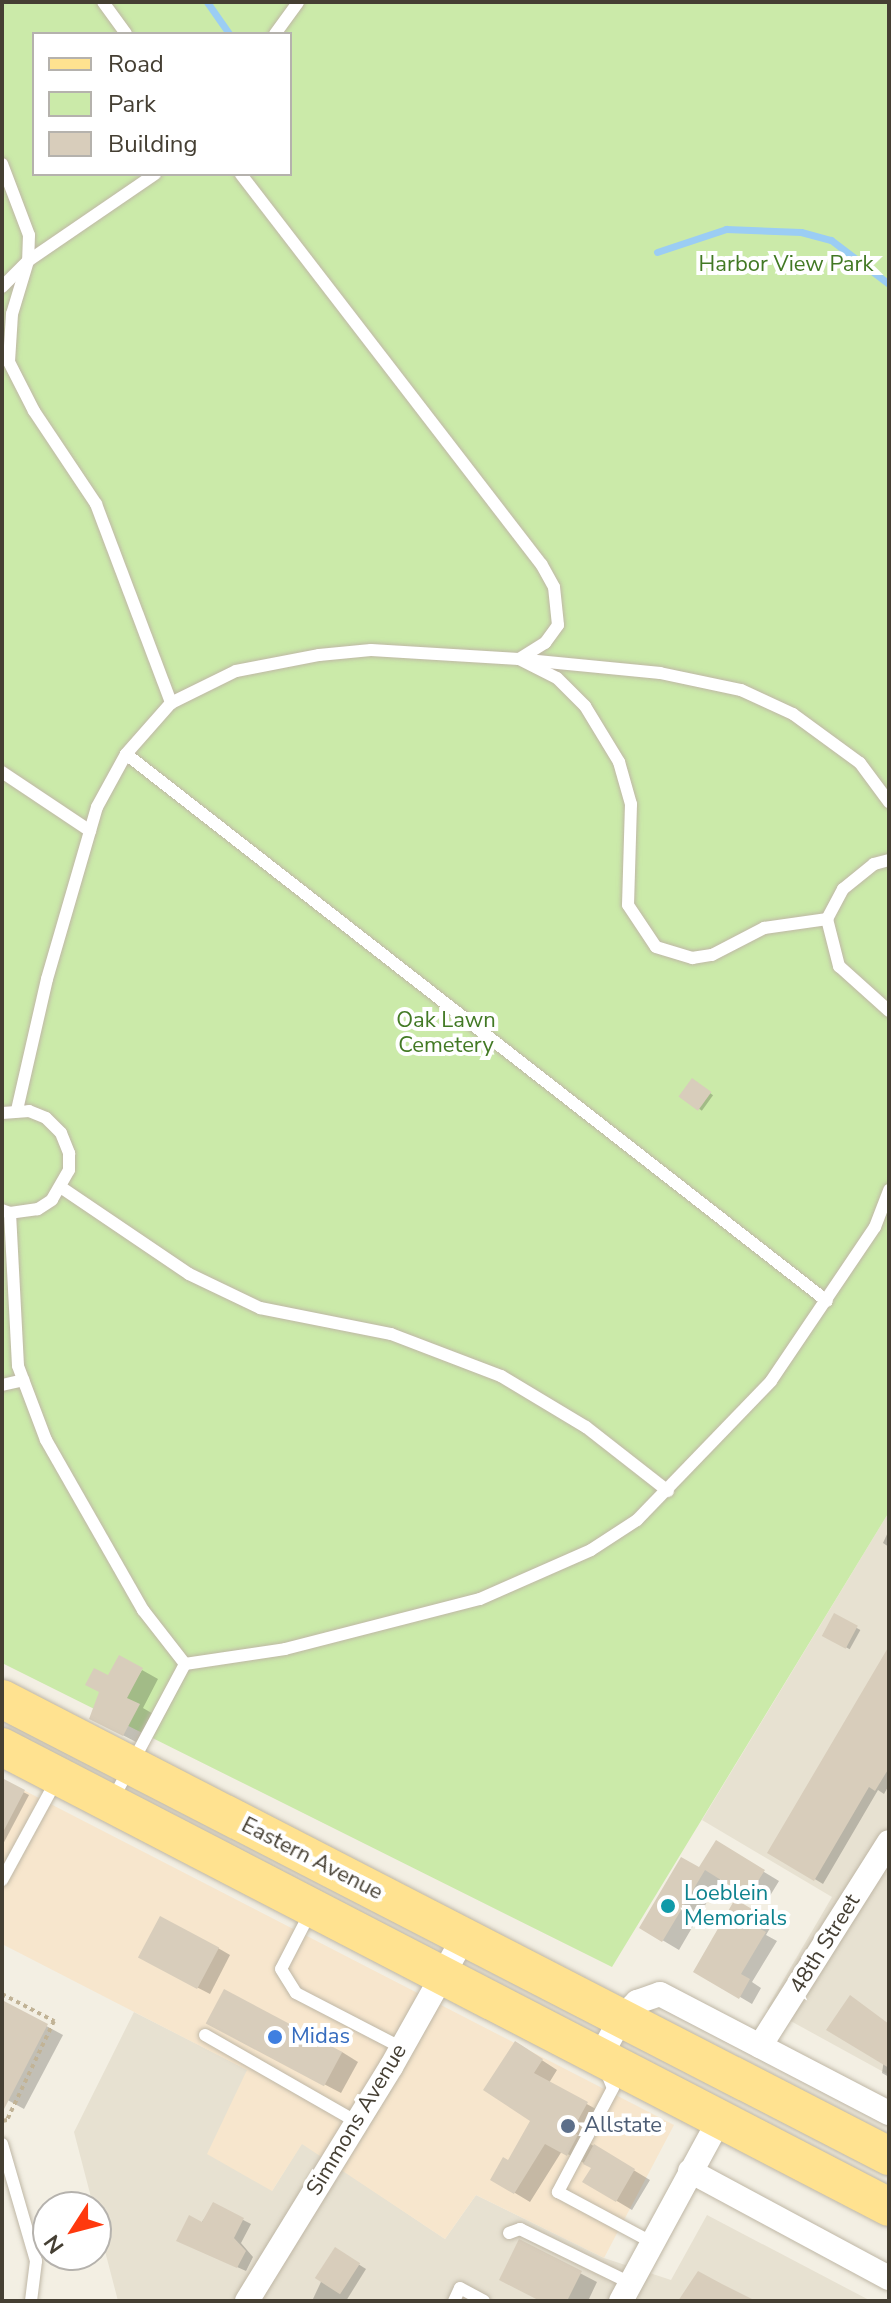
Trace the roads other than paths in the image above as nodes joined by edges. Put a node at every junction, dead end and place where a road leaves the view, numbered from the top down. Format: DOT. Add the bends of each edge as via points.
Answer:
graph roads {
  1 [pos="103,2"];
  2 [pos="298,2"];
  3 [pos="125,32"];
  4 [pos="276,32"];
  5 [pos="2,164"];
  6 [pos="152,176"];
  7 [pos="243,176"];
  8 [pos="28,261"];
  9 [pos="2,287"];
  10 [pos="519,659"];
  11 [pos="171,703"];
  12 [pos="126,754"];
  13 [pos="2,772"];
  14 [pos="889,802"];
  15 [pos="90,831"];
  16 [pos="889,860"];
  17 [pos="827,919"];
  18 [pos="889,1011"];
  19 [pos="17,1110"];
  20 [pos="2,1113"];
  21 [pos="62,1188"];
  22 [pos="889,1190"];
  23 [pos="6,1211"];
  24 [pos="827,1301"];
  25 [pos="23,1380"];
  26 [pos="2,1385"];
  27 [pos="668,1491"];
  28 [pos="185,1664"];
  29 [pos="2,1699"];
  30 [pos="2,1747"];
  31 [pos="132,1766"];
  32 [pos="58,1776"];
  33 [pos="111,1803"];
  34 [pos="889,1842"];
  35 [pos="2,1880"];
  36 [pos="313,1908"];
  37 [pos="464,1937"];
  38 [pos="443,1975"];
  39 [pos="621,2018"];
  40 [pos="205,2035"];
  41 [pos="760,2046"];
  42 [pos="402,2048"];
  43 [pos="600,2057"];
  44 [pos="742,2081"];
  45 [pos="889,2113"];
  46 [pos="720,2119"];
  47 [pos="357,2122"];
  48 [pos="2,2144"];
  49 [pos="889,2156"];
  50 [pos="690,2171"];
  51 [pos="889,2207"];
  52 [pos="509,2233"];
  53 [pos="653,2243"];
  54 [pos="889,2278"];
  55 [pos="625,2292"];
  56 [pos="31,2301"];
  57 [pos="247,2301"];
  58 [pos="454,2301"];
  59 [pos="484,2301"];
  1 -- 3 [label="lane"];
  2 -- 4 [label="lane"];
  5 -- 8 [label="lane" via="29,235"];
  6 -- 8 [label="lane"];
  7 -- 10 [label="lane" via="554,587 558,625 545,643"];
  8 -- 9 [label="lane"];
  8 -- 11 [label="lane" via="12,314 9,362 18,386 96,504"];
  10 -- 11 [label="lane" via="371,650 319,655 236,671"];
  10 -- 14 [label="lane" via="660,673 741,690 793,714 860,763"];
  10 -- 17 [label="lane" via="557,678 585,706 619,762 631,804 628,905 656,947 692,958 712,955 764,928"];
  11 -- 12 [label="lane"];
  12 -- 15 [label="lane"];
  12 -- 24 [label="lane"];
  13 -- 15 [label="lane"];
  15 -- 19 [label="lane"];
  16 -- 17 [label="lane" via="874,864 843,889"];
  17 -- 18 [label="lane" via="839,966"];
  19 -- 20 [label="lane"];
  19 -- 21 [label="lane" via="46,1118 61,1133 69,1153"];
  21 -- 23 [label="lane" via="38,1209"];
  21 -- 27 [label="lane" via="156,1254 260,1308 391,1334 501,1376 586,1427"];
  22 -- 24 [label="lane" via="875,1227"];
  23 -- 25 [label="lane" via="12,1321"];
  24 -- 27 [label="lane" via="754,1402"];
  25 -- 26 [label="lane"];
  25 -- 28 [label="lane" via="46,1440 95,1528 143,1610"];
  27 -- 28 [label="lane" via="637,1520 591,1550 480,1599 299,1646"];
  28 -- 31 [label="lane"];
  29 -- 31 [label="main road, Eastern Avenue"];
  30 -- 32 [label="main road, Eastern Avenue"];
  31 -- 33 [label="lane"];
  31 -- 37 [label="main road, Eastern Avenue"];
  32 -- 33 [label="main road, Eastern Avenue"];
  32 -- 35 [label="lane"];
  33 -- 36 [label="main road, Eastern Avenue"];
  34 -- 41 [label="street, 48th Street"];
  36 -- 38 [label="main road, Eastern Avenue"];
  36 -- 42 [label="lane" via="281,1969 296,1993"];
  37 -- 38 [label="street, Simmons Avenue"];
  37 -- 39 [label="main road, Eastern Avenue"];
  38 -- 42 [label="street, Simmons Avenue"];
  38 -- 43 [label="main road, Eastern Avenue"];
  39 -- 41 [label="street" via="637,2002 660,1994"];
  39 -- 43 [label="street"];
  39 -- 44 [label="main road, Eastern Avenue"];
  40 -- 47 [label="lane"];
  41 -- 45 [label="street"];
  42 -- 47 [label="street, Simmons Avenue"];
  43 -- 46 [label="main road, Eastern Avenue"];
  43 -- 53 [label="lane" via="613,2088 558,2192"];
  44 -- 46 [label="main road"];
  44 -- 49 [label="main road, Eastern Avenue"];
  46 -- 50 [label="street"];
  46 -- 51 [label="main road, Eastern Avenue"];
  47 -- 57 [label="street, Simmons Avenue"];
  48 -- 56 [label="lane" via="36,2261"];
  50 -- 53 [label="street"];
  50 -- 54 [label="street"];
  52 -- 55 [label="lane" via="520,2229"];
  53 -- 55 [label="street"];
  58 -- 59 [label="lane" via="460,2288"];
}
